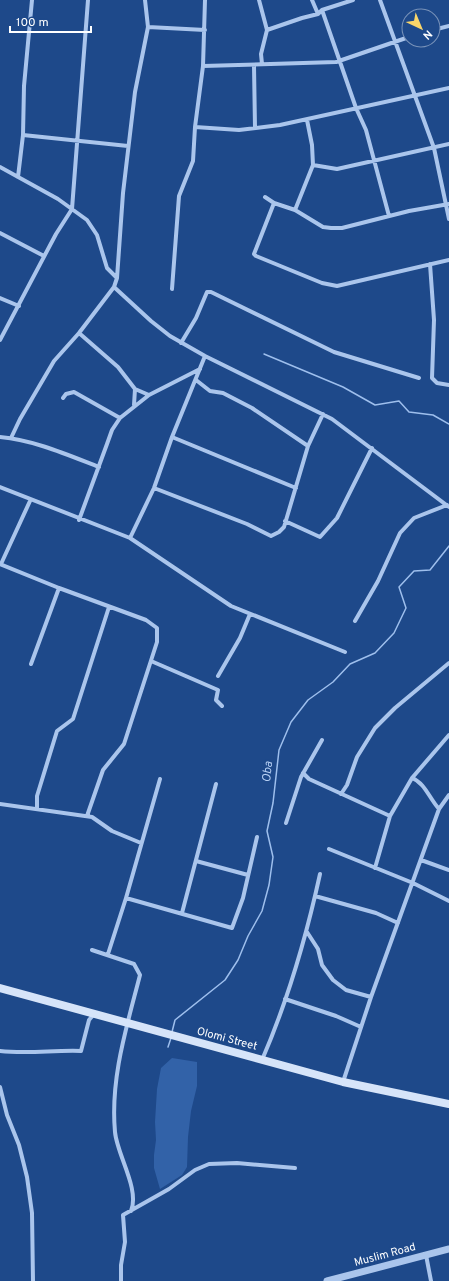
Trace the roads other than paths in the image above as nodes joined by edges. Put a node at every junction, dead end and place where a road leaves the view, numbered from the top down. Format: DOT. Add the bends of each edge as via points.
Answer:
graph roads {
  1 [pos="32,0"];
  2 [pos="88,0"];
  3 [pos="145,0"];
  4 [pos="205,0"];
  5 [pos="259,0"];
  6 [pos="312,0"];
  7 [pos="352,0"];
  8 [pos="380,0"];
  9 [pos="322,10"];
  10 [pos="318,14"];
  11 [pos="148,27"];
  12 [pos="205,30"];
  13 [pos="267,30"];
  14 [pos="401,40"];
  15 [pos="394,42"];
  16 [pos="340,61"];
  17 [pos="262,64"];
  18 [pos="202,66"];
  19 [pos="254,66"];
  20 [pos="449,88"];
  21 [pos="414,95"];
  22 [pos="356,108"];
  23 [pos="307,120"];
  24 [pos="195,127"];
  25 [pos="255,128"];
  26 [pos="23,135"];
  27 [pos="76,140"];
  28 [pos="449,144"];
  29 [pos="128,146"];
  30 [pos="434,148"];
  31 [pos="374,162"];
  32 [pos="313,165"];
  33 [pos="0,167"];
  34 [pos="18,177"];
  35 [pos="265,197"];
  36 [pos="274,203"];
  37 [pos="447,204"];
  38 [pos="72,209"];
  39 [pos="295,210"];
  40 [pos="389,216"];
  41 [pos="449,219"];
  42 [pos="0,233"];
  43 [pos="44,256"];
  44 [pos="449,260"];
  45 [pos="430,264"];
  46 [pos="117,278"];
  47 [pos="114,287"];
  48 [pos="172,289"];
  49 [pos="0,298"];
  50 [pos="18,306"];
  51 [pos="79,333"];
  52 [pos="0,340"];
  53 [pos="181,343"];
  54 [pos="204,356"];
  55 [pos="200,369"];
  56 [pos="420,378"];
  57 [pos="196,380"];
  58 [pos="449,386"];
  59 [pos="135,390"];
  60 [pos="149,395"];
  61 [pos="63,398"];
  62 [pos="134,405"];
  63 [pos="324,414"];
  64 [pos="120,418"];
  65 [pos="0,437"];
  66 [pos="172,437"];
  67 [pos="11,438"];
  68 [pos="308,446"];
  69 [pos="372,448"];
  70 [pos="99,467"];
  71 [pos="0,488"];
  72 [pos="154,488"];
  73 [pos="296,488"];
  74 [pos="30,501"];
  75 [pos="448,506"];
  76 [pos="79,520"];
  77 [pos="285,521"];
  78 [pos="130,538"];
  79 [pos="0,564"];
  80 [pos="59,588"];
  81 [pos="109,607"];
  82 [pos="250,614"];
  83 [pos="354,622"];
  84 [pos="345,652"];
  85 [pos="151,661"];
  86 [pos="449,663"];
  87 [pos="31,664"];
  88 [pos="218,676"];
  89 [pos="222,706"];
  90 [pos="449,735"];
  91 [pos="322,740"];
  92 [pos="303,773"];
  93 [pos="160,778"];
  94 [pos="412,778"];
  95 [pos="216,784"];
  96 [pos="341,794"];
  97 [pos="449,795"];
  98 [pos="0,804"];
  99 [pos="37,808"];
  100 [pos="439,809"];
  101 [pos="87,816"];
  102 [pos="390,816"];
  103 [pos="286,823"];
  104 [pos="257,837"];
  105 [pos="141,843"];
  106 [pos="329,849"];
  107 [pos="421,860"];
  108 [pos="196,861"];
  109 [pos="375,868"];
  110 [pos="449,870"];
  111 [pos="320,874"];
  112 [pos="248,875"];
  113 [pos="413,883"];
  114 [pos="315,896"];
  115 [pos="126,898"];
  116 [pos="449,901"];
  117 [pos="182,913"];
  118 [pos="398,923"];
  119 [pos="307,932"];
  120 [pos="92,950"];
  121 [pos="108,954"];
  122 [pos="0,988"];
  123 [pos="371,997"];
  124 [pos="285,999"];
  125 [pos="94,1014"];
  126 [pos="128,1023"];
  127 [pos="361,1027"];
  128 [pos="0,1051"];
  129 [pos="262,1060"];
  130 [pos="343,1082"];
  131 [pos="0,1087"];
  132 [pos="449,1104"];
  133 [pos="295,1168"];
  134 [pos="131,1211"];
  135 [pos="449,1249"];
  136 [pos="426,1255"];
  137 [pos="33,1281"];
  138 [pos="121,1281"];
  139 [pos="327,1281"];
  140 [pos="431,1281"];
  1 -- 26 [label="street" via="24,86"];
  2 -- 27 [label="street"];
  3 -- 11 [label="street"];
  4 -- 12 [label="street"];
  5 -- 13 [label="street"];
  6 -- 10 [label="street"];
  7 -- 9 [label="street"];
  8 -- 15 [label="street"];
  9 -- 10 [label="street"];
  9 -- 16 [label="street"];
  10 -- 13 [label="street"];
  11 -- 12 [label="street"];
  11 -- 29 [label="street" via="135,92"];
  12 -- 18 [label="street"];
  13 -- 17 [label="street"];
  14 -- 15 [label="street"];
  15 -- 16 [label="street"];
  15 -- 21 [label="street"];
  16 -- 17 [label="street"];
  16 -- 22 [label="street"];
  17 -- 19 [label="street"];
  18 -- 19 [label="street"];
  18 -- 24 [label="street"];
  19 -- 25 [label="street"];
  20 -- 21 [label="street"];
  21 -- 22 [label="street"];
  21 -- 30 [label="street"];
  22 -- 23 [label="street"];
  22 -- 31 [label="street" via="366,130"];
  23 -- 25 [label="street"];
  23 -- 32 [label="street"];
  24 -- 25 [label="street" via="239,130"];
  24 -- 48 [label="street" via="193,161 179,196"];
  26 -- 27 [label="street"];
  26 -- 34 [label="street"];
  27 -- 29 [label="street"];
  27 -- 38 [label="street"];
  28 -- 30 [label="street"];
  29 -- 46 [label="street"];
  30 -- 31 [label="street"];
  30 -- 37 [label="street"];
  31 -- 32 [label="street" via="337,169"];
  31 -- 40 [label="street"];
  32 -- 39 [label="street"];
  33 -- 34 [label="street"];
  34 -- 38 [label="street"];
  35 -- 36 [label="street"];
  36 -- 39 [label="street"];
  36 -- 45 [label="street" via="254,254 322,283 337,286"];
  37 -- 40 [label="street"];
  37 -- 41 [label="street"];
  38 -- 43 [label="street"];
  38 -- 46 [label="street" via="81,214 93,227 107,268"];
  39 -- 40 [label="street" via="323,227 331,228 357,225"];
  42 -- 43 [label="street"];
  43 -- 50 [label="street"];
  44 -- 45 [label="street"];
  45 -- 58 [label="street" via="434,320 432,378 437,383"];
  46 -- 47 [label="street"];
  47 -- 51 [label="street"];
  47 -- 53 [label="street" via="151,321"];
  49 -- 50 [label="street"];
  50 -- 52 [label="street"];
  51 -- 59 [label="street" via="118,367"];
  51 -- 67 [label="street" via="54,361"];
  53 -- 54 [label="street"];
  53 -- 56 [label="street" via="196,318 204,296 211,292 334,352"];
  54 -- 55 [label="street"];
  54 -- 63 [label="street"];
  55 -- 57 [label="street"];
  55 -- 60 [label="street"];
  57 -- 66 [label="street"];
  57 -- 68 [label="street" via="210,391 220,392 252,408"];
  59 -- 60 [label="street"];
  59 -- 62 [label="street"];
  60 -- 62 [label="street"];
  61 -- 64 [label="street" via="66,394 74,392"];
  62 -- 64 [label="street"];
  63 -- 68 [label="street"];
  63 -- 69 [label="street"];
  64 -- 70 [label="street" via="112,430"];
  65 -- 67 [label="street"];
  66 -- 72 [label="street"];
  66 -- 73 [label="street"];
  67 -- 70 [label="street" via="58,451"];
  68 -- 73 [label="street"];
  69 -- 75 [label="street"];
  69 -- 77 [label="street" via="338,518 324,533 320,536"];
  70 -- 76 [label="street"];
  71 -- 74 [label="street"];
  72 -- 77 [label="street" via="271,536 279,532"];
  72 -- 78 [label="street"];
  73 -- 77 [label="street"];
  74 -- 76 [label="street"];
  74 -- 79 [label="street"];
  75 -- 83 [label="street" via="414,518 400,533 378,581"];
  76 -- 78 [label="street"];
  78 -- 82 [label="street" via="231,606"];
  79 -- 80 [label="street"];
  80 -- 81 [label="street"];
  80 -- 87 [label="street"];
  81 -- 85 [label="street" via="146,620 157,628 157,642"];
  81 -- 99 [label="street" via="72,719 57,731 37,796"];
  82 -- 84 [label="street"];
  82 -- 88 [label="street" via="240,638"];
  85 -- 89 [label="street" via="218,690 216,700"];
  85 -- 101 [label="street" via="124,744 103,770"];
  86 -- 96 [label="street" via="375,728 356,757 347,785"];
  90 -- 94 [label="street"];
  91 -- 92 [label="street"];
  92 -- 96 [label="street" via="309,779"];
  92 -- 103 [label="street"];
  93 -- 105 [label="street"];
  94 -- 100 [label="street" via="422,783"];
  94 -- 102 [label="street"];
  95 -- 108 [label="street"];
  96 -- 102 [label="street"];
  97 -- 100 [label="street"];
  98 -- 99 [label="street"];
  99 -- 101 [label="street"];
  100 -- 107 [label="street"];
  101 -- 105 [label="street" via="112,831"];
  102 -- 109 [label="street"];
  104 -- 112 [label="street"];
  105 -- 115 [label="street"];
  106 -- 109 [label="street"];
  107 -- 110 [label="street"];
  107 -- 113 [label="street"];
  108 -- 112 [label="street"];
  108 -- 117 [label="street"];
  109 -- 113 [label="street"];
  111 -- 114 [label="street"];
  112 -- 117 [label="street" via="232,928"];
  113 -- 116 [label="street"];
  113 -- 118 [label="street"];
  114 -- 118 [label="street" via="376,913"];
  114 -- 119 [label="street"];
  115 -- 117 [label="street"];
  115 -- 121 [label="street"];
  118 -- 123 [label="street"];
  119 -- 123 [label="street" via="318,949 322,965 333,980 346,990"];
  119 -- 124 [label="street"];
  120 -- 121 [label="street"];
  121 -- 126 [label="street" via="134,964 139,971"];
  122 -- 125 [label="main road, Olomi Street"];
  123 -- 127 [label="street"];
  124 -- 127 [label="street"];
  124 -- 129 [label="street"];
  125 -- 126 [label="main road, Olomi Street"];
  125 -- 128 [label="street" via="89,1020 81,1051"];
  126 -- 129 [label="main road, Olomi Street"];
  126 -- 134 [label="street" via="119,1058 114,1103 117,1145 134,1204"];
  127 -- 130 [label="street"];
  129 -- 130 [label="main road, Olomi Street"];
  130 -- 132 [label="main road, Olomi Street"];
  131 -- 137 [label="street" via="28,1177 32,1213"];
  133 -- 134 [label="street" via="237,1163 209,1164 195,1170 170,1189"];
  134 -- 138 [label="street" via="123,1215"];
  135 -- 136 [label="street, Muslim Road"];
  136 -- 139 [label="street, Muslim Road"];
  136 -- 140 [label="street"];
}
